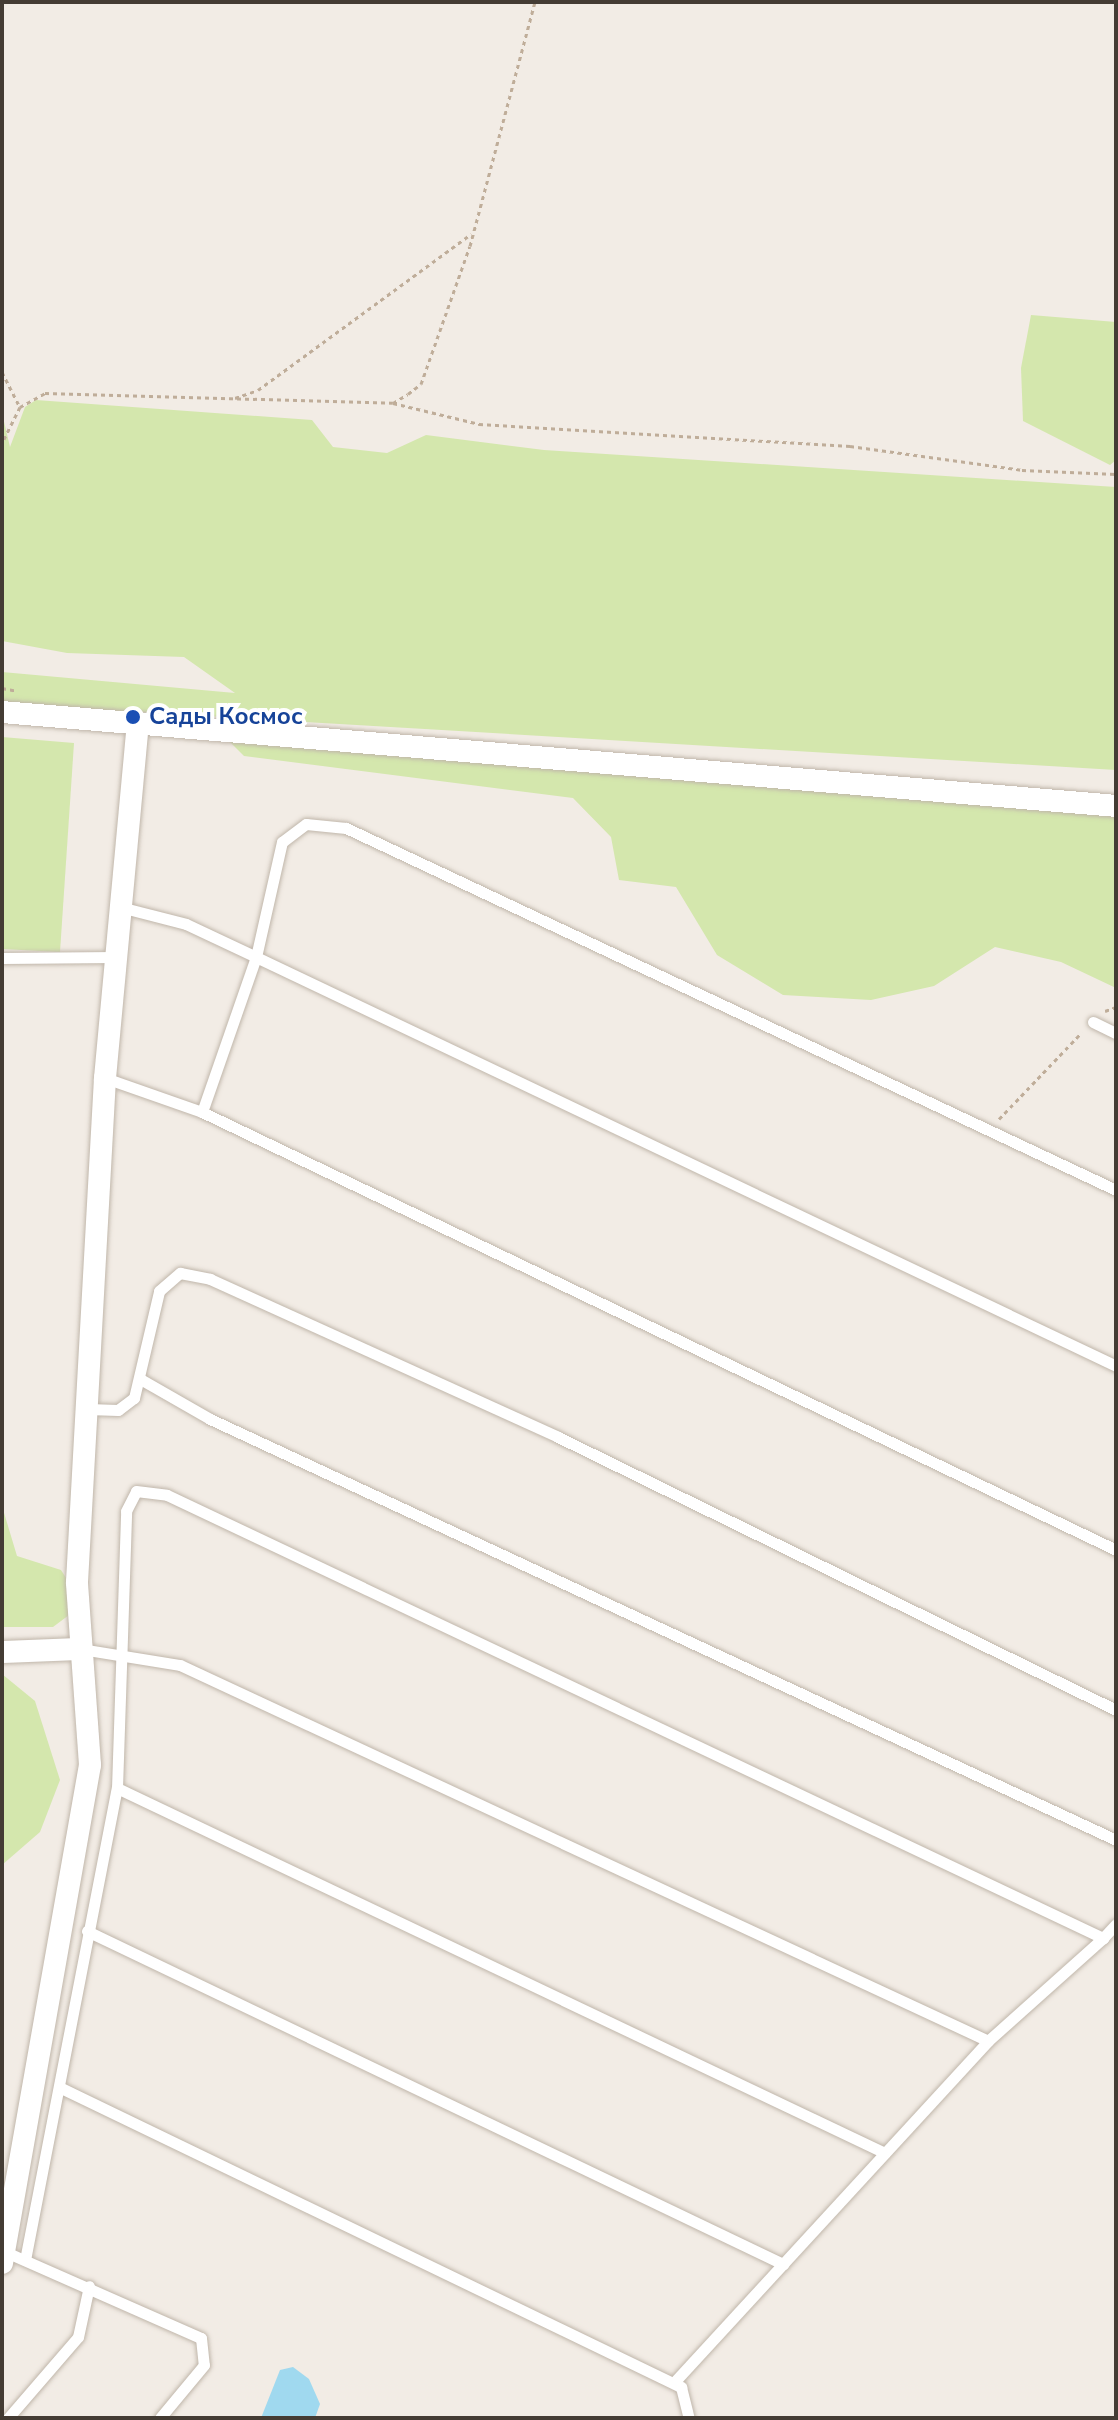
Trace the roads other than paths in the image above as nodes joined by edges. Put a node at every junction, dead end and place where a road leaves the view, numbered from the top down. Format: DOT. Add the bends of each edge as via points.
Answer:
graph roads {
  1 [pos="2,712"];
  2 [pos="138,724"];
  3 [pos="1116,806"];
  4 [pos="120,907"];
  5 [pos="116,957"];
  6 [pos="256,957"];
  7 [pos="2,958"];
  8 [pos="1093,1022"];
  9 [pos="1116,1033"];
  10 [pos="105,1078"];
  11 [pos="202,1112"];
  12 [pos="1116,1190"];
  13 [pos="1116,1366"];
  14 [pos="142,1380"];
  15 [pos="87,1409"];
  16 [pos="1116,1550"];
  17 [pos="80,1649"];
  18 [pos="2,1652"];
  19 [pos="123,1659"];
  20 [pos="1116,1710"];
  21 [pos="117,1788"];
  22 [pos="1116,1840"];
  23 [pos="1116,1924"];
  24 [pos="87,1931"];
  25 [pos="1103,1938"];
  26 [pos="988,2041"];
  27 [pos="59,2087"];
  28 [pos="885,2153"];
  29 [pos="11,2259"];
  30 [pos="783,2264"];
  31 [pos="89,2286"];
  32 [pos="674,2383"];
  33 [pos="8,2418"];
  34 [pos="160,2418"];
  35 [pos="689,2418"];
  1 -- 2 [label="street"];
  2 -- 3 [label="street"];
  2 -- 4 [label="street"];
  4 -- 5 [label="street"];
  4 -- 6 [label="lane" via="186,924"];
  5 -- 7 [label="lane"];
  5 -- 10 [label="street"];
  6 -- 11 [label="lane"];
  6 -- 12 [label="lane" via="282,842 306,824 346,828"];
  6 -- 13 [label="lane"];
  8 -- 9 [label="lane"];
  10 -- 11 [label="lane"];
  10 -- 15 [label="street"];
  11 -- 16 [label="lane"];
  14 -- 15 [label="lane" via="118,1410"];
  14 -- 20 [label="lane" via="159,1291 180,1273 210,1279 558,1437"];
  14 -- 22 [label="lane" via="224,1425"];
  15 -- 17 [label="street"];
  17 -- 18 [label="street"];
  17 -- 19 [label="lane"];
  17 -- 29 [label="street" via="90,1765"];
  19 -- 21 [label="lane"];
  19 -- 25 [label="lane" via="126,1511 136,1491 167,1495"];
  19 -- 26 [label="lane" via="180,1665 273,1706"];
  21 -- 24 [label="lane"];
  21 -- 28 [label="lane"];
  23 -- 25 [label="lane"];
  24 -- 27 [label="lane"];
  24 -- 30 [label="lane"];
  25 -- 26 [label="lane"];
  26 -- 28 [label="lane"];
  27 -- 29 [label="lane"];
  27 -- 32 [label="lane"];
  28 -- 30 [label="lane"];
  29 -- 31 [label="lane"];
  30 -- 32 [label="lane"];
  31 -- 33 [label="lane" via="78,2337"];
  31 -- 34 [label="lane" via="201,2338 204,2365"];
  32 -- 35 [label="lane"];
}
